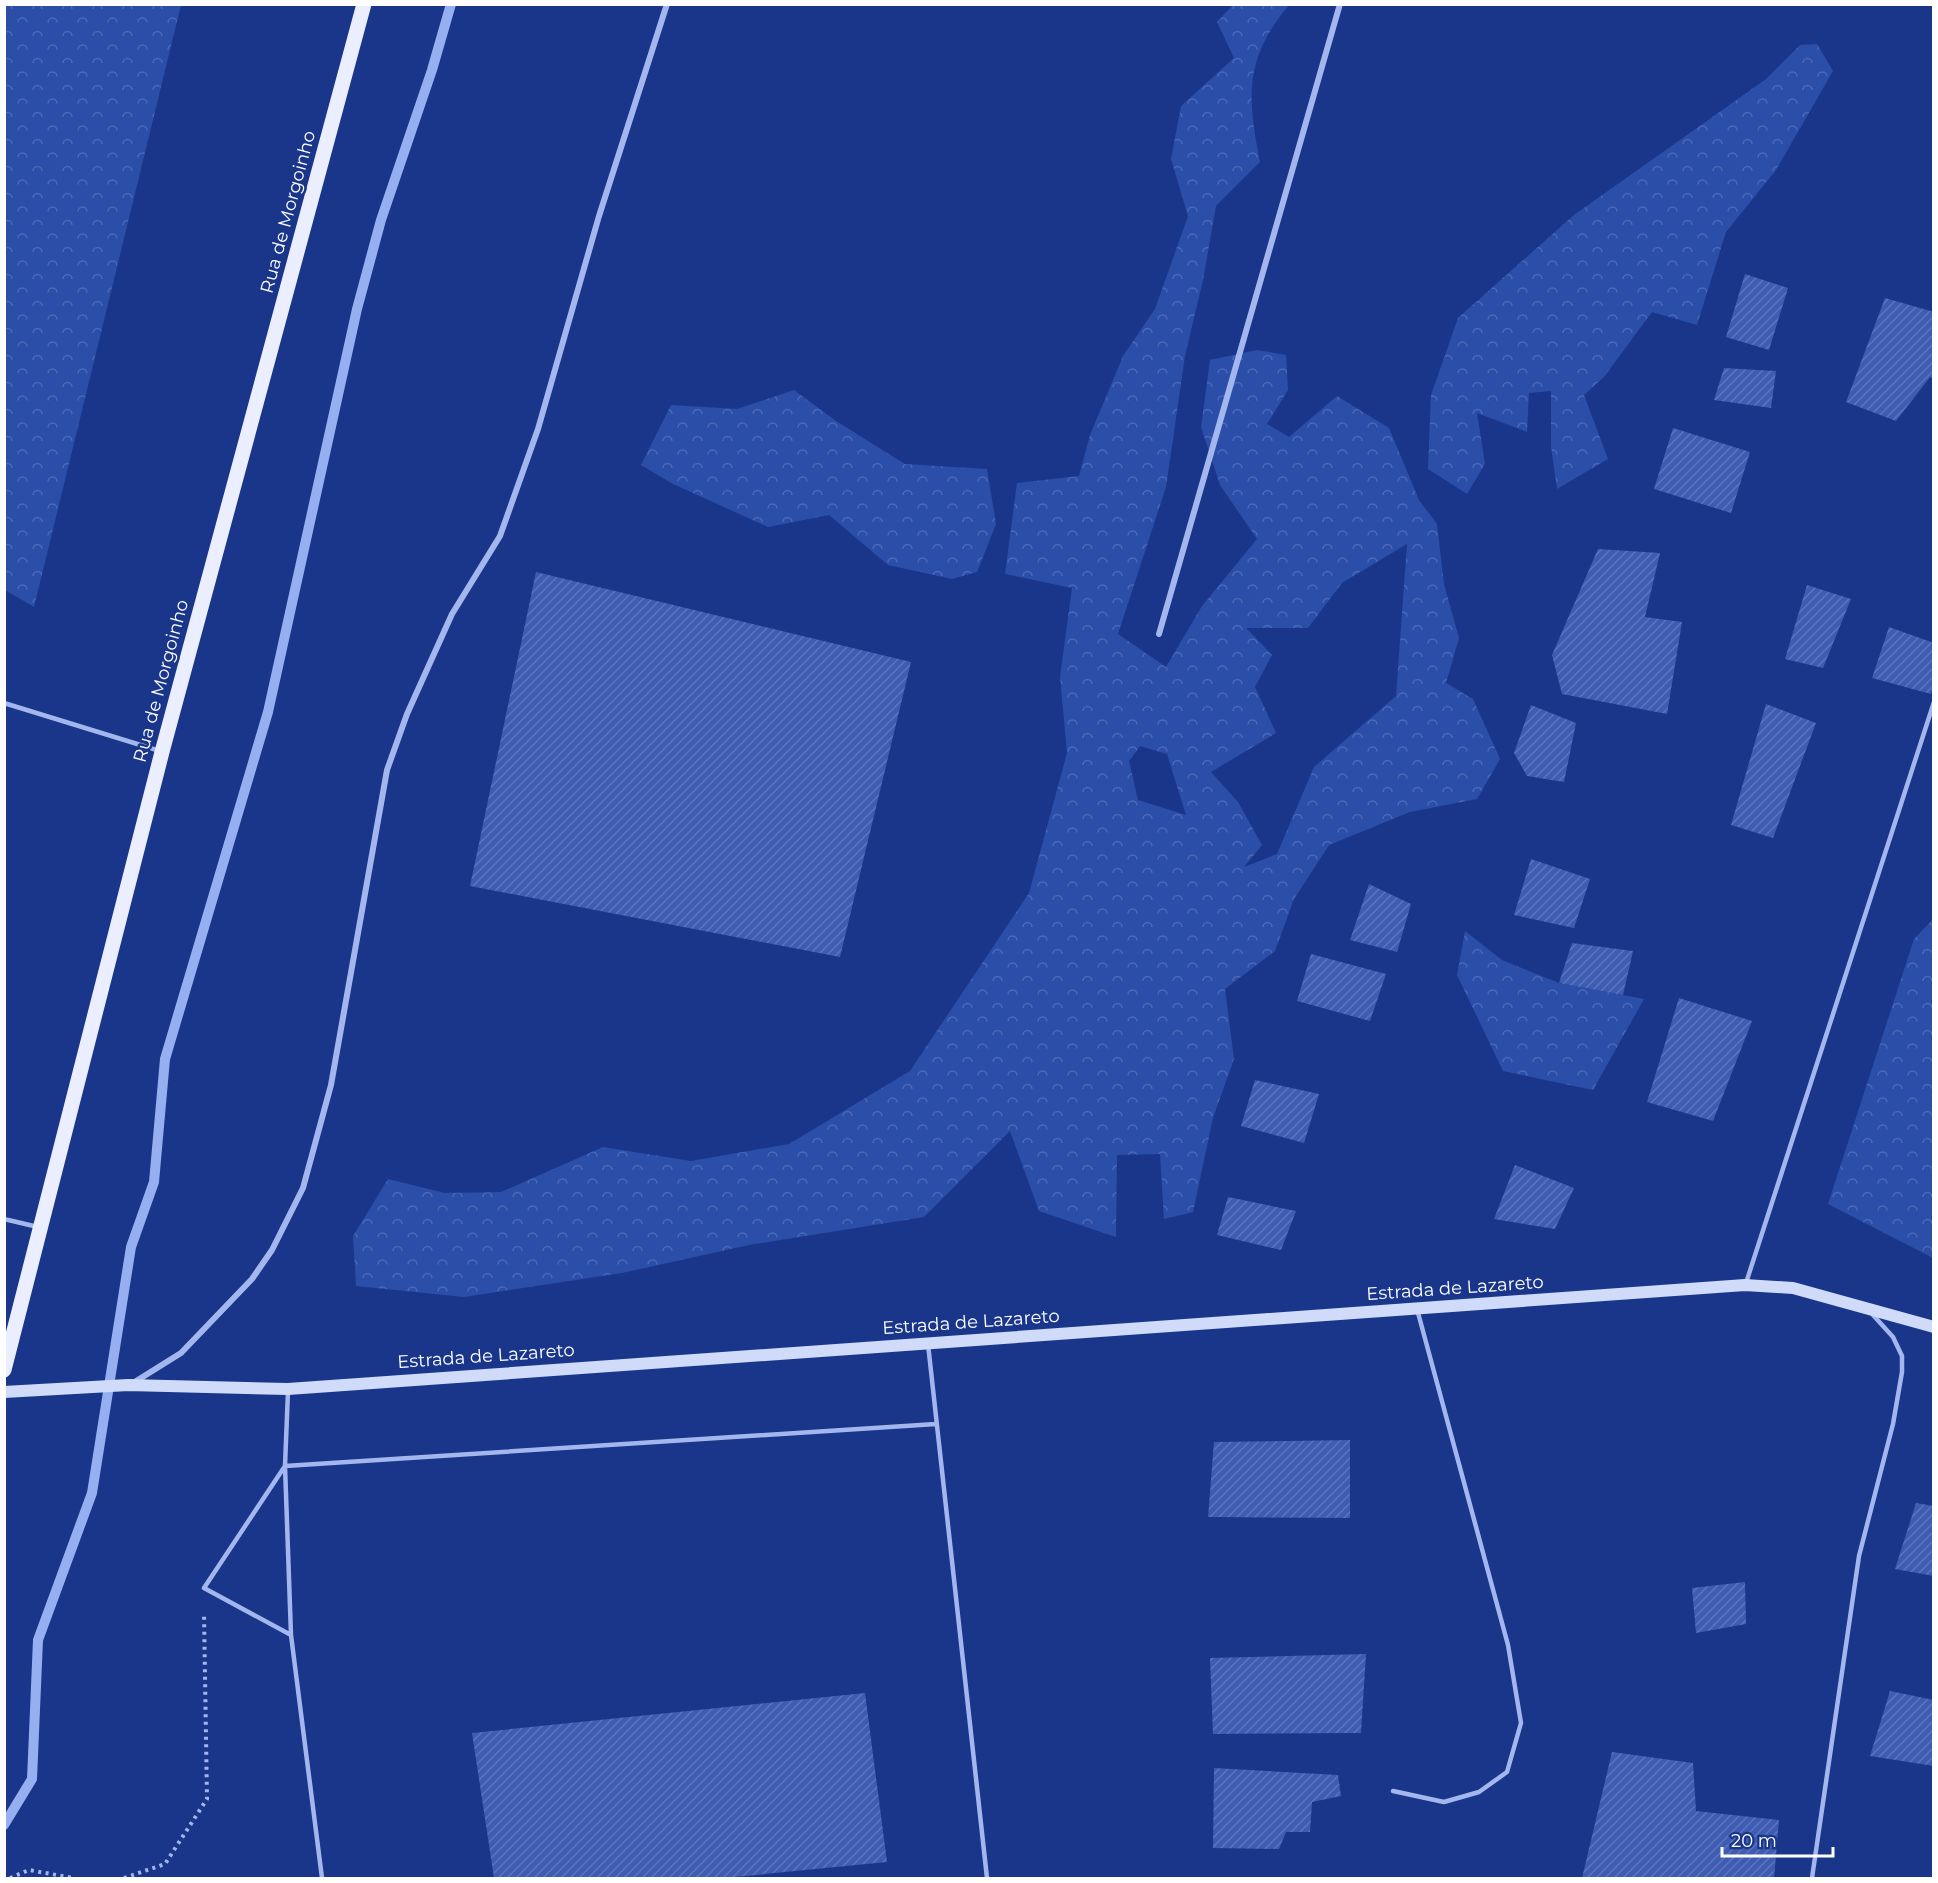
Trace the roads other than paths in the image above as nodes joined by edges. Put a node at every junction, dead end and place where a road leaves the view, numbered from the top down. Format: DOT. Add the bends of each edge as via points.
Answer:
graph roads {
  1 [pos="364,4"];
  2 [pos="667,4"];
  3 [pos="1340,4"];
  4 [pos="1159,634"];
  5 [pos="1934,702"];
  6 [pos="4,703"];
  7 [pos="162,752"];
  8 [pos="4,1219"];
  9 [pos="40,1228"];
  10 [pos="1745,1285"];
  11 [pos="1864,1307"];
  12 [pos="1417,1308"];
  13 [pos="1934,1328"];
  14 [pos="927,1343"];
  15 [pos="4,1370"];
  16 [pos="128,1385"];
  17 [pos="288,1389"];
  18 [pos="4,1392"];
  19 [pos="936,1424"];
  20 [pos="285,1466"];
  21 [pos="291,1635"];
  22 [pos="1394,1791"];
  23 [pos="322,1878"];
  24 [pos="987,1878"];
  25 [pos="1812,1878"];
  1 -- 7 [label="main road, Rua de Morgoinho"];
  2 -- 16 [label="street" via="599,216 538,429 500,536 452,614 407,714 387,770 331,1085 303,1188 272,1250 252,1279 181,1353"];
  3 -- 4 [label="street"];
  5 -- 10 [label="lane"];
  6 -- 7 [label="lane"];
  7 -- 9 [label="main road, Rua de Morgoinho"];
  8 -- 9 [label="lane"];
  9 -- 15 [label="main road, Rua de Morgoinho"];
  10 -- 11 [label="street, Estrada de Lazareto" via="1793,1287"];
  10 -- 12 [label="street, Estrada de Lazareto"];
  11 -- 13 [label="street, Estrada de Lazareto"];
  11 -- 25 [label="lane" via="1893,1337 1902,1356 1902,1372 1893,1424 1859,1556"];
  12 -- 14 [label="street, Estrada de Lazareto"];
  12 -- 22 [label="lane" via="1508,1645 1521,1723 1507,1772 1479,1792 1444,1802"];
  14 -- 17 [label="street, Estrada de Lazareto"];
  14 -- 19 [label="lane"];
  16 -- 17 [label="street, Estrada de Lazareto"];
  16 -- 18 [label="street, Estrada de Lazareto"];
  17 -- 20 [label="lane"];
  19 -- 20 [label="lane"];
  19 -- 24 [label="lane"];
  20 -- 21 [label="lane"];
  20 -- 21 [label="lane" via="204,1588"];
  21 -- 23 [label="lane"];
}
